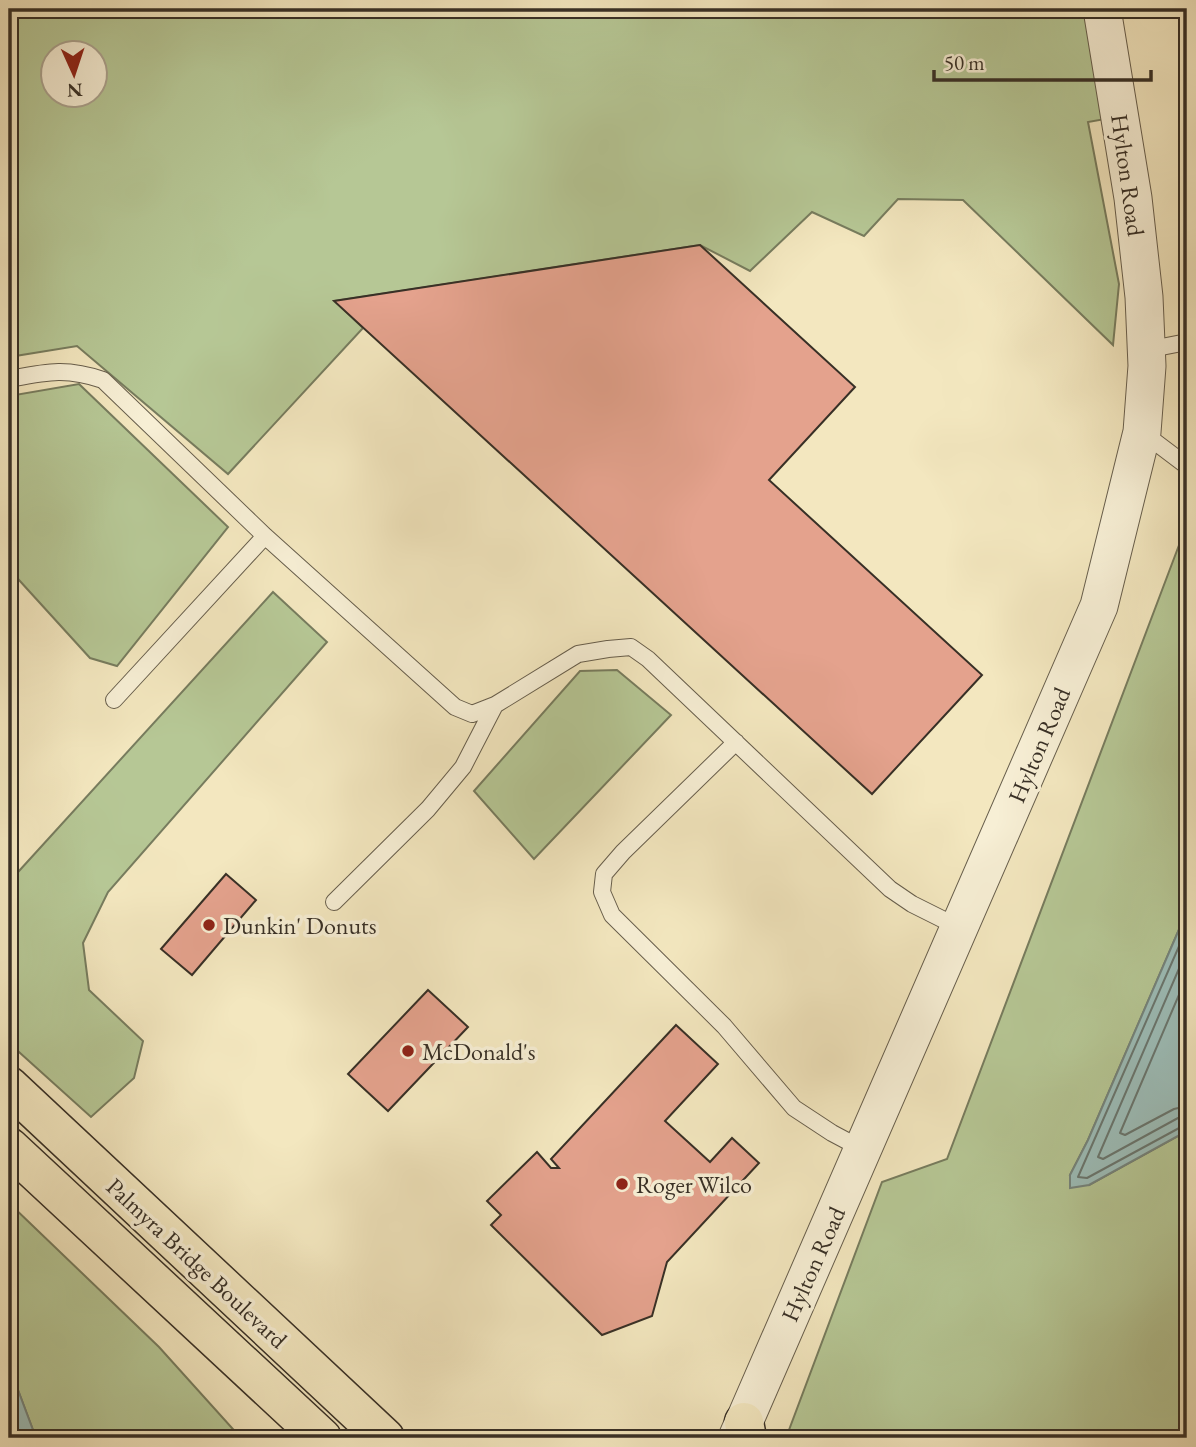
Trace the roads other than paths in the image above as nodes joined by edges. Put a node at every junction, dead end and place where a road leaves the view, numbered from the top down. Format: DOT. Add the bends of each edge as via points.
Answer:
graph roads {
  1 [pos="1105,9"];
  2 [pos="1187,342"];
  3 [pos="1146,350"];
  4 [pos="9,379"];
  5 [pos="1142,432"];
  6 [pos="1187,466"];
  7 [pos="265,536"];
  8 [pos="114,700"];
  9 [pos="495,705"];
  10 [pos="736,743"];
  11 [pos="334,902"];
  12 [pos="961,928"];
  13 [pos="9,1086"];
  14 [pos="9,1147"];
  15 [pos="864,1150"];
  16 [pos="209,1334"];
  17 [pos="743,1433"];
  18 [pos="283,1438"];
  19 [pos="322,1438"];
  20 [pos="385,1438"];
  1 -- 3 [label="street, Hylton Road" via="1133,198"];
  2 -- 3 [label="lane"];
  3 -- 5 [label="street, Hylton Road"];
  4 -- 7 [label="lane" via="62,371 103,380"];
  5 -- 6 [label="lane"];
  5 -- 12 [label="street, Hylton Road" via="1099,606"];
  7 -- 8 [label="lane"];
  7 -- 9 [label="lane" via="455,707 472,714"];
  9 -- 10 [label="lane" via="578,654 631,647"];
  9 -- 11 [label="lane" via="463,767 428,809"];
  10 -- 12 [label="lane" via="890,889"];
  10 -- 15 [label="lane" via="622,852 604,874 602,892 612,915 724,1026 794,1108"];
  12 -- 15 [label="street, Hylton Road"];
  13 -- 20 [label="highway, Palmyra Bridge Boulevard"];
  14 -- 16 [label="highway, Palmyra Bridge Boulevard"];
  15 -- 17 [label="street, Hylton Road"];
  16 -- 18 [label="highway"];
  16 -- 19 [label="highway, Palmyra Bridge Boulevard"];
}
